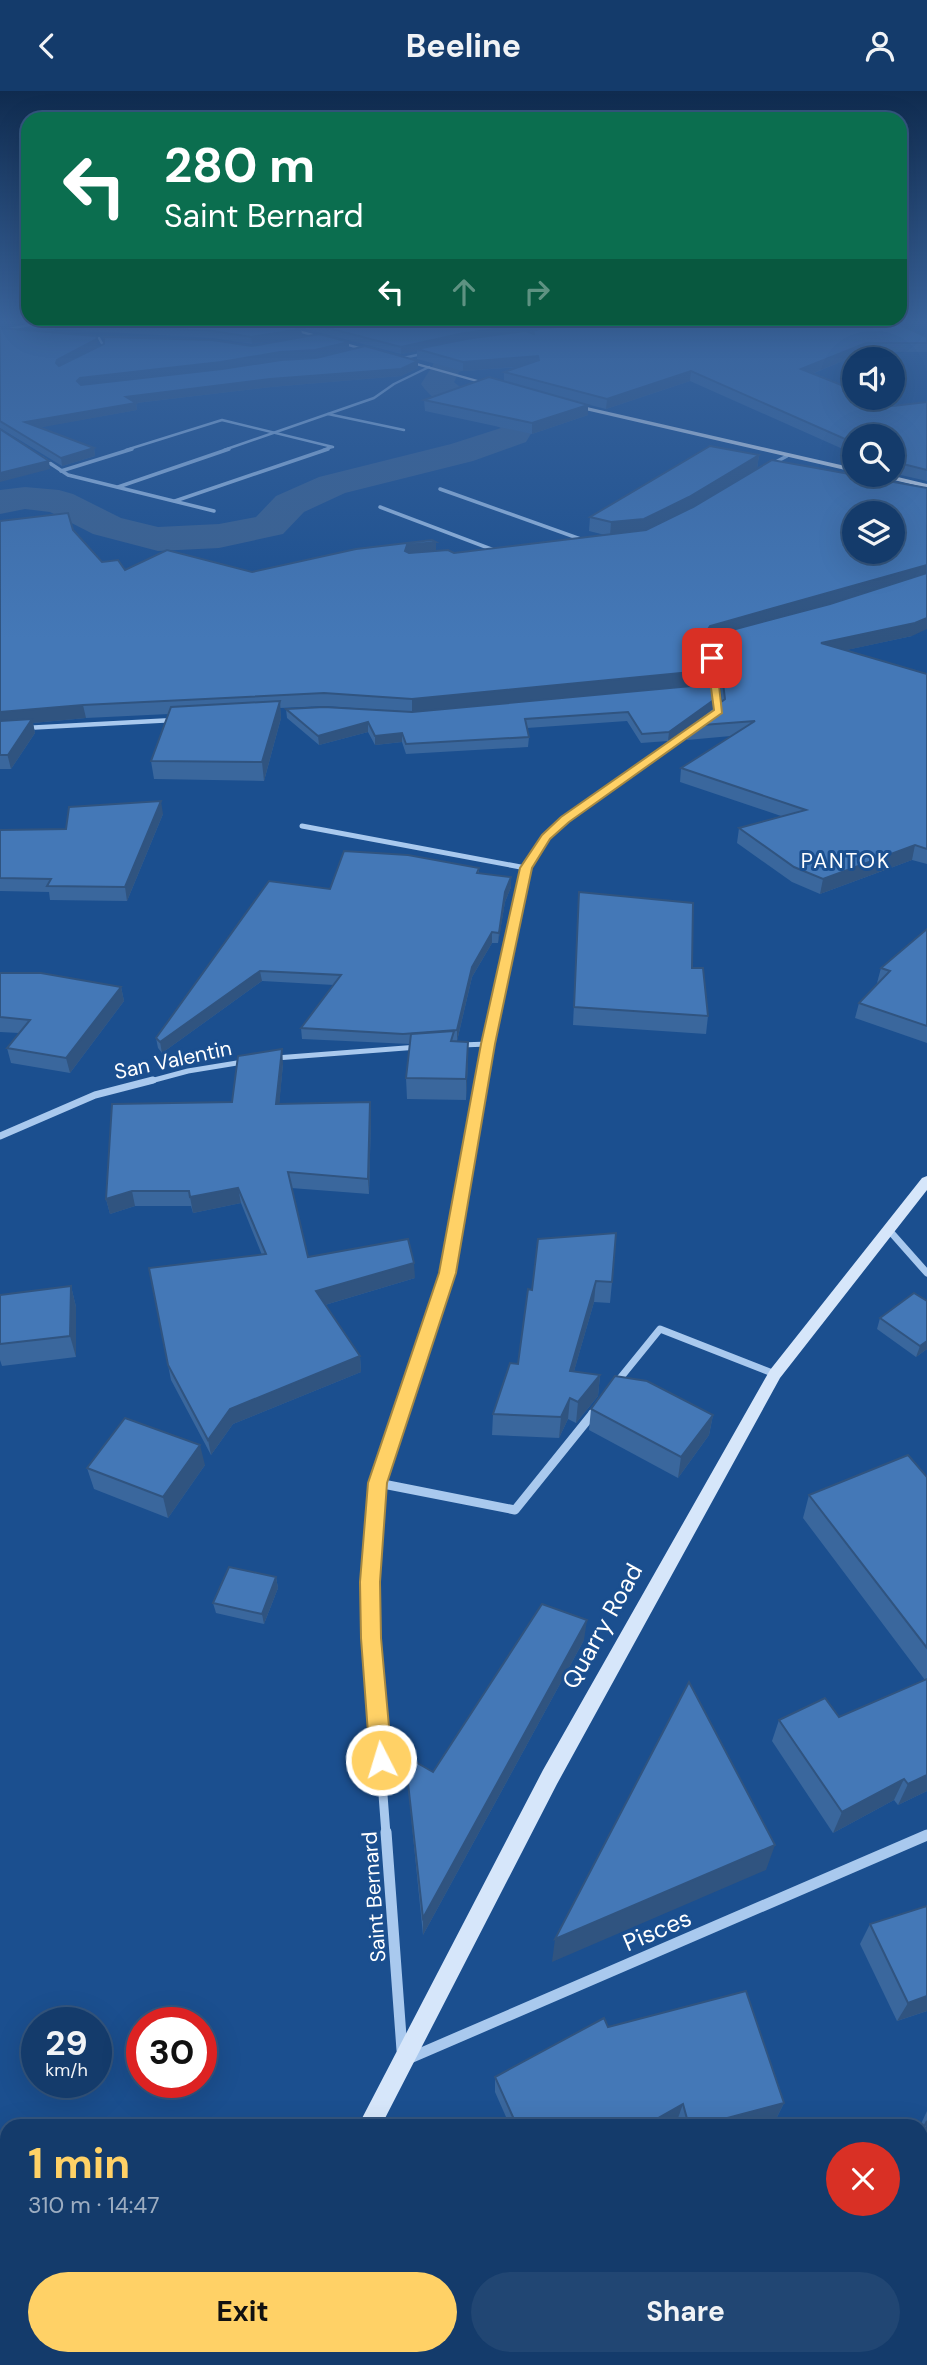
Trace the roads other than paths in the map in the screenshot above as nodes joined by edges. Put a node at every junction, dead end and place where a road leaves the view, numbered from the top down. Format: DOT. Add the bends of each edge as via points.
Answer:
graph roads {
  1 [pos="200,427"];
  2 [pos="257,427"];
  3 [pos="288,427"];
  4 [pos="390,427"];
  5 [pos="665,427"];
  6 [pos="404,430"];
  7 [pos="276,431"];
  8 [pos="33,452"];
  9 [pos="787,456"];
  10 [pos="842,467"];
  11 [pos="763,470"];
  12 [pos="61,471"];
  13 [pos="905,481"];
  14 [pos="927,486"];
  15 [pos="118,487"];
  16 [pos="440,489"];
  17 [pos="174,501"];
  18 [pos="380,507"];
  19 [pos="214,511"];
  20 [pos="581,545"];
  21 [pos="489,555"];
  22 [pos="734,636"];
  23 [pos="715,688"];
  24 [pos="701,689"];
  25 [pos="708,719"];
  26 [pos="176,720"];
  27 [pos="697,727"];
  28 [pos="13,729"];
  29 [pos="302,826"];
  30 [pos="526,868"];
  31 [pos="488,1044"];
  32 [pos="449,1046"];
  33 [pos="424,1047"];
  34 [pos="266,1058"];
  35 [pos="253,1061"];
  36 [pos="0,1136"];
  37 [pos="927,1181"];
  38 [pos="887,1229"];
  39 [pos="927,1273"];
  40 [pos="775,1374"];
  41 [pos="609,1392"];
  42 [pos="600,1403"];
  43 [pos="378,1483"];
  44 [pos="927,1835"];
  45 [pos="403,2061"];
  46 [pos="375,2119"];
  1 -- 12 [label="street"];
  2 -- 7 [label="street"];
  3 -- 7 [label="street"];
  4 -- 6 [label="street"];
  5 -- 9 [label="main road"];
  7 -- 15 [label="street"];
  7 -- 17 [label="street" via="333,447"];
  8 -- 12 [label="street"];
  9 -- 10 [label="main road"];
  9 -- 11 [label="street"];
  12 -- 15 [label="street"];
  13 -- 14 [label="main road"];
  15 -- 17 [label="street"];
  16 -- 20 [label="street" via="594,544"];
  17 -- 19 [label="street"];
  18 -- 21 [label="street" via="503,554"];
  22 -- 23 [label="street" via="710,643"];
  23 -- 24 [label="street"];
  23 -- 25 [label="street" via="719,711"];
  26 -- 28 [label="street"];
  27 -- 30 [label="street, Saint Bernard" via="565,820 546,837"];
  29 -- 30 [label="street"];
  30 -- 31 [label="street, Saint Bernard"];
  31 -- 32 [label="street"];
  31 -- 43 [label="street, Saint Bernard" via="447,1273"];
  33 -- 34 [label="street"];
  35 -- 36 [label="street, San Valentin" via="187,1071 95,1095"];
  37 -- 38 [label="street, Quarry Road"];
  38 -- 39 [label="street"];
  38 -- 40 [label="street, Quarry Road"];
  40 -- 41 [label="street" via="660,1329"];
  40 -- 45 [label="street, Quarry Road" via="550,1777"];
  42 -- 43 [label="street" via="516,1510"];
  43 -- 45 [label="street, Saint Bernard" via="370,1582 371,1638"];
  44 -- 45 [label="street, Pisces"];
  45 -- 46 [label="street, Quarry Road"];
}
